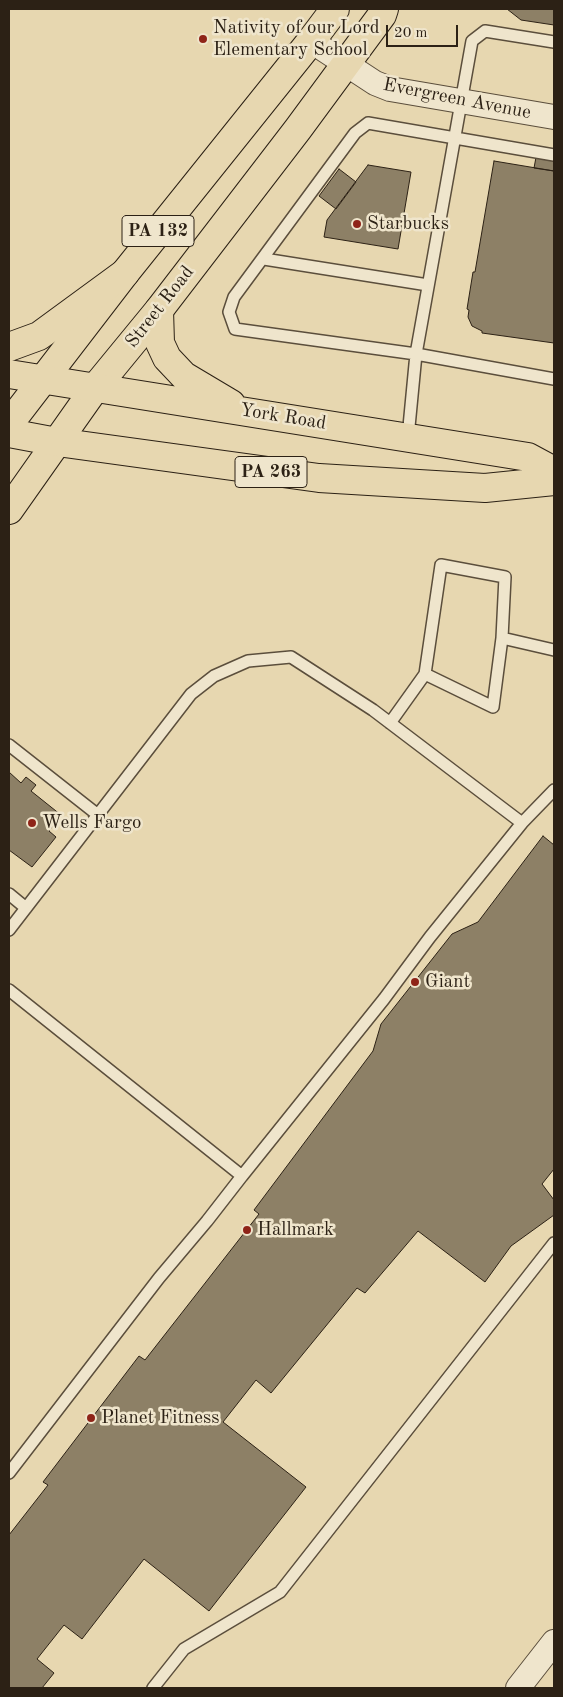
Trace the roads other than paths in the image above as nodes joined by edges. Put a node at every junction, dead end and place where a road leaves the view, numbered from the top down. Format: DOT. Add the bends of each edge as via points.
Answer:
graph roads {
  1 [pos="335,9"];
  2 [pos="384,9"];
  3 [pos="311,41"];
  4 [pos="554,42"];
  5 [pos="346,64"];
  6 [pos="460,102"];
  7 [pos="554,118"];
  8 [pos="454,138"];
  9 [pos="554,155"];
  10 [pos="264,258"];
  11 [pos="125,273"];
  12 [pos="428,285"];
  13 [pos="159,310"];
  14 [pos="9,347"];
  15 [pos="416,354"];
  16 [pos="9,374"];
  17 [pos="554,379"];
  18 [pos="44,380"];
  19 [pos="95,388"];
  20 [pos="243,411"];
  21 [pos="9,424"];
  22 [pos="9,433"];
  23 [pos="408,437"];
  24 [pos="57,442"];
  25 [pos="554,471"];
  26 [pos="554,481"];
  27 [pos="9,510"];
  28 [pos="502,638"];
  29 [pos="554,650"];
  30 [pos="424,674"];
  31 [pos="390,723"];
  32 [pos="9,745"];
  33 [pos="553,793"];
  34 [pos="98,815"];
  35 [pos="522,823"];
  36 [pos="9,894"];
  37 [pos="26,908"];
  38 [pos="9,930"];
  39 [pos="9,990"];
  40 [pos="242,1176"];
  41 [pos="554,1243"];
  42 [pos="9,1473"];
  43 [pos="554,1642"];
  44 [pos="153,1688"];
  45 [pos="518,1688"];
  1 -- 3 [label="main road, PA 132"];
  2 -- 5 [label="main road, Street Road / PA 132"];
  3 -- 5 [label="street, Evergreen Avenue"];
  3 -- 11 [label="main road, PA 132"];
  4 -- 6 [label="lane" via="485,31 472,41"];
  5 -- 6 [label="street, Evergreen Avenue" via="390,89"];
  5 -- 13 [label="main road, Street Road / PA 132"];
  6 -- 7 [label="street, Evergreen Avenue"];
  6 -- 8 [label="lane"];
  8 -- 9 [label="lane"];
  8 -- 10 [label="lane" via="368,123 354,133"];
  8 -- 12 [label="lane"];
  10 -- 12 [label="lane"];
  10 -- 15 [label="lane" via="234,298 229,312 235,329"];
  11 -- 14 [label="main road" via="39,336"];
  11 -- 18 [label="main road, PA 132"];
  12 -- 15 [label="lane"];
  13 -- 19 [label="main road, Street Road / PA 132"];
  13 -- 20 [label="main road" via="160,342 167,358 184,376"];
  15 -- 17 [label="lane"];
  15 -- 23 [label="lane"];
  16 -- 18 [label="main road, York Road"];
  18 -- 19 [label="main road, York Road"];
  18 -- 21 [label="main road, PA 132"];
  19 -- 20 [label="main road, York Road"];
  19 -- 24 [label="main road, Street Road / PA 132"];
  20 -- 23 [label="main road, York Road"];
  22 -- 24 [label="main road, PA 263"];
  23 -- 25 [label="main road, York Road" via="528,457"];
  24 -- 26 [label="main road, PA 263" via="319,478 485,488"];
  24 -- 27 [label="main road, Street Road / PA 132"];
  28 -- 29 [label="lane"];
  28 -- 30 [label="lane" via="493,706"];
  28 -- 30 [label="lane" via="505,577 441,565"];
  30 -- 31 [label="lane"];
  31 -- 34 [label="lane" via="291,657 248,661 214,676 191,694"];
  31 -- 35 [label="lane"];
  32 -- 34 [label="lane"];
  33 -- 35 [label="lane"];
  34 -- 37 [label="lane"];
  35 -- 40 [label="lane"];
  36 -- 37 [label="lane"];
  37 -- 38 [label="lane"];
  39 -- 40 [label="lane"];
  40 -- 42 [label="lane"];
  41 -- 44 [label="lane" via="280,1592 184,1649"];
  43 -- 45 [label="street"];
}
